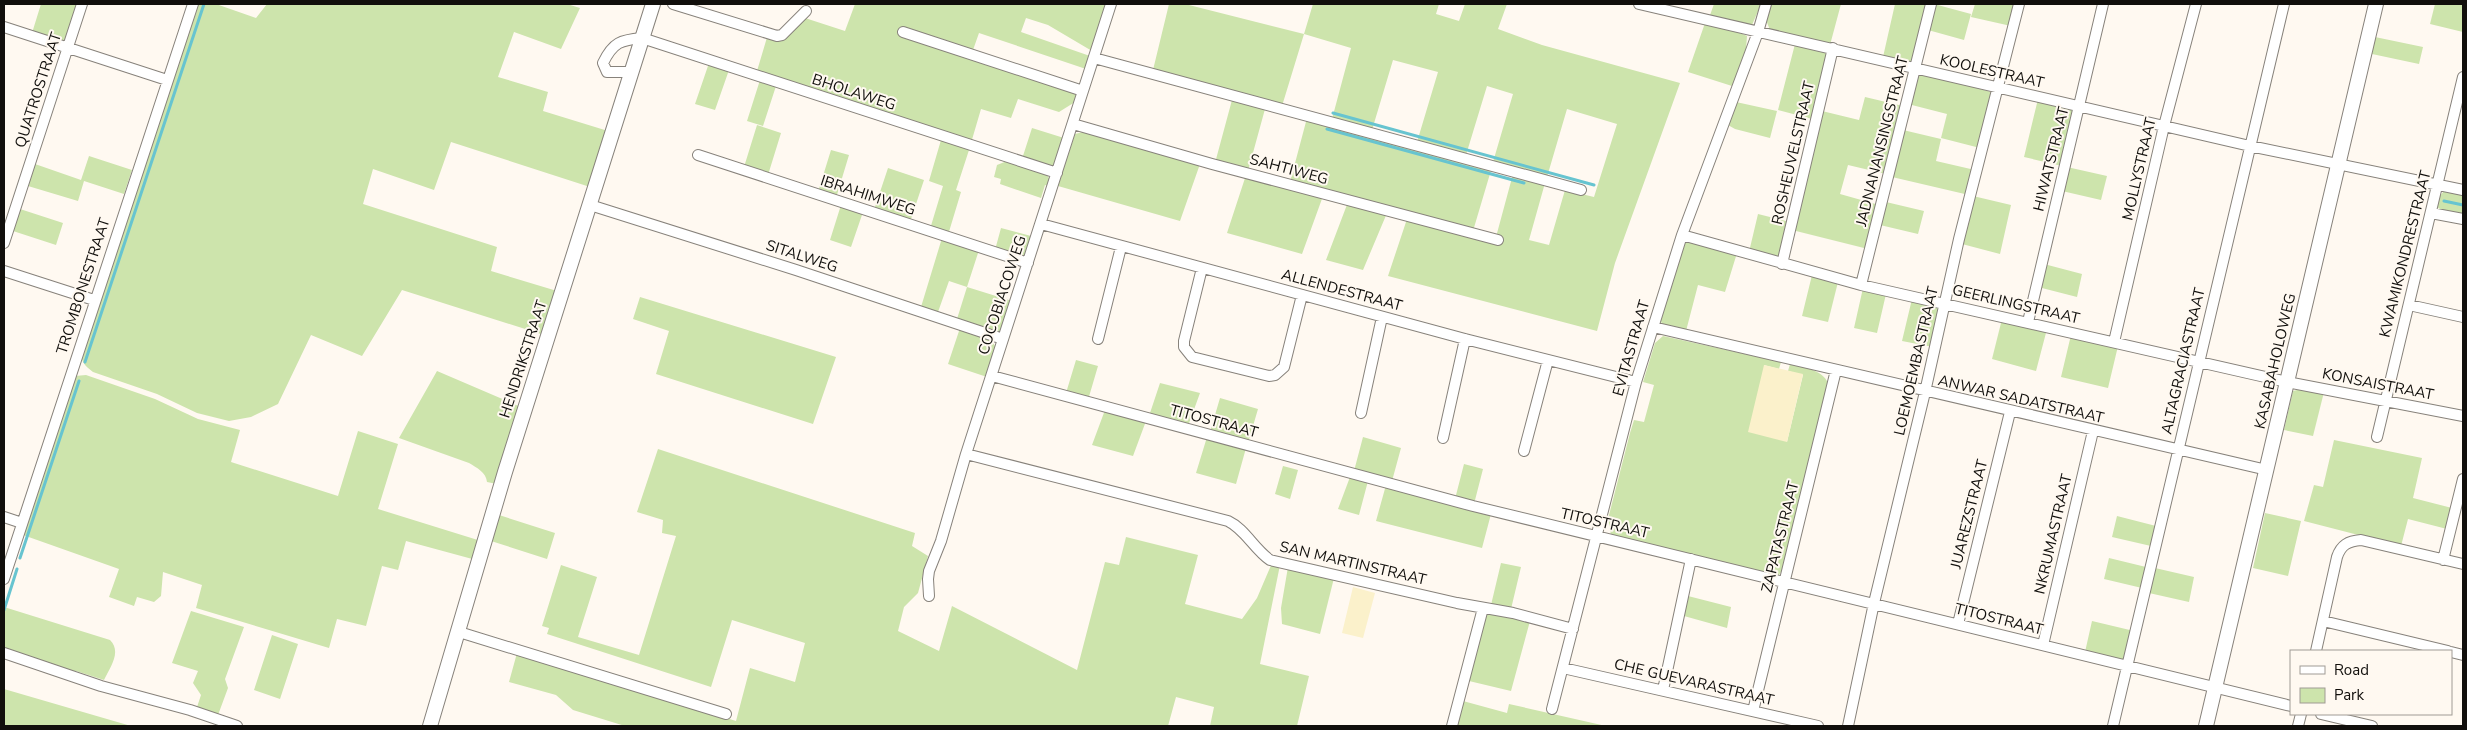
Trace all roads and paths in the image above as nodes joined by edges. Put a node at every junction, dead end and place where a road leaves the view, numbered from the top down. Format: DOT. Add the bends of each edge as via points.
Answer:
graph roads {
  1 [pos="82,4"];
  2 [pos="193,4"];
  3 [pos="652,4"];
  4 [pos="673,4"];
  5 [pos="1112,4"];
  6 [pos="1639,4"];
  7 [pos="1766,4"];
  8 [pos="1931,4"];
  9 [pos="2019,4"];
  10 [pos="2103,4"];
  11 [pos="2196,4"];
  12 [pos="2284,4"];
  13 [pos="2376,4"];
  14 [pos="806,11"];
  15 [pos="4,27"];
  16 [pos="903,32"];
  17 [pos="1758,32"];
  18 [pos="642,38"];
  19 [pos="68,48"];
  20 [pos="1833,48"];
  21 [pos="1094,58"];
  22 [pos="1915,68"];
  23 [pos="632,72"];
  24 [pos="2463,78"];
  25 [pos="167,80"];
  26 [pos="1998,88"];
  27 [pos="1083,91"];
  28 [pos="2461,96"];
  29 [pos="2080,106"];
  30 [pos="1073,124"];
  31 [pos="2164,126"];
  32 [pos="2250,146"];
  33 [pos="698,155"];
  34 [pos="2339,165"];
  35 [pos="1057,173"];
  36 [pos="2438,185"];
  37 [pos="1581,190"];
  38 [pos="2463,190"];
  39 [pos="590,205"];
  40 [pos="2431,213"];
  41 [pos="2463,219"];
  42 [pos="1041,224"];
  43 [pos="1682,235"];
  44 [pos="1498,240"];
  45 [pos="4,243"];
  46 [pos="1121,247"];
  47 [pos="1028,263"];
  48 [pos="1782,264"];
  49 [pos="1202,268"];
  50 [pos="4,271"];
  51 [pos="1861,285"];
  52 [pos="1302,295"];
  53 [pos="94,300"];
  54 [pos="1946,304"];
  55 [pos="2408,305"];
  56 [pos="1382,317"];
  57 [pos="2463,317"];
  58 [pos="2028,322"];
  59 [pos="1653,327"];
  60 [pos="1003,339"];
  61 [pos="1098,339"];
  62 [pos="1465,339"];
  63 [pos="2114,342"];
  64 [pos="1548,360"];
  65 [pos="2199,363"];
  66 [pos="1836,370"];
  67 [pos="992,376"];
  68 [pos="1636,382"];
  69 [pos="2287,382"];
  70 [pos="1925,392"];
  71 [pos="2385,401"];
  72 [pos="2010,412"];
  73 [pos="1361,413"];
  74 [pos="2463,416"];
  75 [pos="2093,431"];
  76 [pos="1443,438"];
  77 [pos="2377,438"];
  78 [pos="1524,451"];
  79 [pos="2178,451"];
  80 [pos="966,454"];
  81 [pos="2267,470"];
  82 [pos="2463,478"];
  83 [pos="4,517"];
  84 [pos="22,523"];
  85 [pos="1597,536"];
  86 [pos="1691,559"];
  87 [pos="2443,560"];
  88 [pos="2463,564"];
  89 [pos="4,579"];
  90 [pos="1785,582"];
  91 [pos="929,596"];
  92 [pos="1874,603"];
  93 [pos="1483,608"];
  94 [pos="2323,621"];
  95 [pos="1958,624"];
  96 [pos="1572,629"];
  97 [pos="459,632"];
  98 [pos="2042,644"];
  99 [pos="2316,650"];
  100 [pos="2441,650"];
  101 [pos="4,653"];
  102 [pos="2128,665"];
  103 [pos="1563,668"];
  104 [pos="2215,688"];
  105 [pos="1663,690"];
  106 [pos="2290,706"];
  107 [pos="1552,709"];
  108 [pos="1753,711"];
  109 [pos="726,714"];
  110 [pos="2325,715"];
  111 [pos="237,726"];
  112 [pos="430,726"];
  113 [pos="1452,726"];
  114 [pos="1818,726"];
  115 [pos="1848,726"];
  116 [pos="2113,726"];
  117 [pos="2206,726"];
  118 [pos="2372,726"];
  1 -- 19 [label="street, QUATROSTRAAT"];
  2 -- 25 [label="street, TROMBONESTRAAT"];
  3 -- 18 [label="street, HENDRIKSTRAAT"];
  4 -- 14 [label="street" via="777,36 782,35"];
  5 -- 21 [label="street, COCOBIACOWEG"];
  6 -- 17 [label="street, KOOLESTRAAT"];
  7 -- 17 [label="street, EVITASTRAAT"];
  8 -- 22 [label="street, JADNANANSINGSTRAAT"];
  9 -- 26 [label="street, LOEMOEMBASTRAAT"];
  10 -- 29 [label="street, HIWATSTRAAT"];
  11 -- 31 [label="street, MOLLYSTRAAT"];
  12 -- 32 [label="street, ALTAGRACIASTRAAT"];
  13 -- 34 [label="street, KASABAHOLOWEG"];
  15 -- 19 [label="street"];
  16 -- 27 [label="street"];
  17 -- 20 [label="street, KOOLESTRAAT"];
  17 -- 43 [label="street, EVITASTRAAT"];
  18 -- 23 [label="street, HENDRIKSTRAAT"];
  18 -- 23 [label="street" via="624,39 610,50 603,62 607,72"];
  18 -- 35 [label="street, BHOLAWEG"];
  19 -- 25 [label="street"];
  19 -- 45 [label="street, QUATROSTRAAT"];
  20 -- 22 [label="street, KOOLESTRAAT"];
  20 -- 48 [label="street, ROSHEUVELSTRAAT"];
  21 -- 27 [label="street, COCOBIACOWEG"];
  21 -- 37 [label="street"];
  22 -- 26 [label="street, KOOLESTRAAT"];
  22 -- 51 [label="street, JADNANANSINGSTRAAT"];
  23 -- 39 [label="street, HENDRIKSTRAAT"];
  24 -- 28 [label="street, KWAMIKONDRESTRAAT"];
  25 -- 53 [label="street, TROMBONESTRAAT"];
  26 -- 29 [label="street, KOOLESTRAAT"];
  26 -- 54 [label="street, LOEMOEMBASTRAAT" via="1959,239"];
  27 -- 30 [label="street, COCOBIACOWEG"];
  28 -- 36 [label="street, KWAMIKONDRESTRAAT"];
  29 -- 31 [label="street, KOOLESTRAAT"];
  29 -- 58 [label="street, HIWATSTRAAT"];
  30 -- 35 [label="street, COCOBIACOWEG"];
  30 -- 44 [label="street, SAHTIWEG"];
  31 -- 32 [label="street, KOOLESTRAAT"];
  31 -- 63 [label="street, MOLLYSTRAAT"];
  32 -- 34 [label="street, KOOLESTRAAT"];
  32 -- 65 [label="street, ALTAGRACIASTRAAT"];
  33 -- 47 [label="street, IBRAHIMWEG"];
  34 -- 36 [label="street, KOOLESTRAAT"];
  34 -- 69 [label="street, KASABAHOLOWEG"];
  35 -- 42 [label="street, COCOBIACOWEG"];
  36 -- 38 [label="street, KOOLESTRAAT"];
  36 -- 40 [label="street, KWAMIKONDRESTRAAT"];
  39 -- 60 [label="street, SITALWEG"];
  39 -- 97 [label="street, HENDRIKSTRAAT" via="505,472"];
  40 -- 41 [label="street"];
  40 -- 55 [label="street, KWAMIKONDRESTRAAT"];
  42 -- 46 [label="street, ALLENDESTRAAT"];
  42 -- 47 [label="street, COCOBIACOWEG"];
  43 -- 48 [label="street, GEERLINGSTRAAT"];
  43 -- 59 [label="street, EVITASTRAAT"];
  46 -- 49 [label="street, ALLENDESTRAAT"];
  46 -- 61 [label="street"];
  47 -- 60 [label="street, COCOBIACOWEG"];
  48 -- 51 [label="street, GEERLINGSTRAAT"];
  49 -- 52 [label="street, ALLENDESTRAAT"];
  49 -- 52 [label="street" via="1184,340 1184,347 1192,357 1275,375 1284,367"];
  50 -- 53 [label="street"];
  51 -- 54 [label="street, GEERLINGSTRAAT"];
  52 -- 56 [label="street, ALLENDESTRAAT"];
  53 -- 84 [label="street, TROMBONESTRAAT"];
  54 -- 58 [label="street, GEERLINGSTRAAT"];
  54 -- 70 [label="street, LOEMOEMBASTRAAT"];
  55 -- 57 [label="street"];
  55 -- 71 [label="street, KWAMIKONDRESTRAAT"];
  56 -- 62 [label="street, ALLENDESTRAAT"];
  56 -- 73 [label="street"];
  58 -- 63 [label="street, GEERLINGSTRAAT"];
  59 -- 66 [label="street, ANWAR SADATSTRAAT"];
  59 -- 68 [label="street, EVITASTRAAT"];
  60 -- 67 [label="street, COCOBIACOWEG"];
  62 -- 64 [label="street, ALLENDESTRAAT"];
  62 -- 76 [label="street"];
  63 -- 65 [label="street, GEERLINGSTRAAT"];
  64 -- 68 [label="street, ALLENDESTRAAT"];
  64 -- 78 [label="street"];
  65 -- 69 [label="street, GEERLINGSTRAAT"];
  65 -- 79 [label="street, ALTAGRACIASTRAAT"];
  66 -- 70 [label="street, ANWAR SADATSTRAAT"];
  66 -- 90 [label="street, ZAPATASTRAAT"];
  67 -- 80 [label="street, COCOBIACOWEG"];
  67 -- 85 [label="street, TITOSTRAAT" via="1473,506"];
  68 -- 85 [label="street, EVITASTRAAT"];
  69 -- 71 [label="street, KONSAISTRAAT"];
  69 -- 81 [label="street, KASABAHOLOWEG"];
  70 -- 72 [label="street, ANWAR SADATSTRAAT"];
  70 -- 92 [label="street, LOEMOEMBASTRAAT"];
  71 -- 74 [label="street, KONSAISTRAAT"];
  71 -- 77 [label="street, KWAMIKONDRESTRAAT"];
  72 -- 75 [label="street, ANWAR SADATSTRAAT"];
  72 -- 95 [label="street, JUAREZSTRAAT"];
  75 -- 79 [label="street, ANWAR SADATSTRAAT"];
  75 -- 98 [label="street, NKRUMASTRAAT"];
  79 -- 81 [label="street, ANWAR SADATSTRAAT"];
  79 -- 102 [label="street, ALTAGRACIASTRAAT"];
  80 -- 91 [label="street, COCOBIACOWEG" via="929,571"];
  80 -- 93 [label="street, SAN MARTINSTRAAT" via="1228,521 1270,560"];
  81 -- 104 [label="street, KASABAHOLOWEG"];
  82 -- 87 [label="street"];
  83 -- 84 [label="street"];
  84 -- 89 [label="street, TROMBONESTRAAT"];
  85 -- 86 [label="street, TITOSTRAAT"];
  85 -- 96 [label="street, EVITASTRAAT"];
  86 -- 90 [label="street, TITOSTRAAT"];
  86 -- 105 [label="street"];
  87 -- 88 [label="street"];
  87 -- 94 [label="street" via="2351,540 2337,557"];
  90 -- 92 [label="street, TITOSTRAAT"];
  90 -- 108 [label="street, ZAPATASTRAAT"];
  92 -- 95 [label="street, TITOSTRAAT"];
  92 -- 115 [label="street, LOEMOEMBASTRAAT"];
  93 -- 96 [label="street, SAN MARTINSTRAAT"];
  93 -- 113 [label="street"];
  94 -- 99 [label="street"];
  94 -- 100 [label="street"];
  95 -- 98 [label="street, TITOSTRAAT"];
  96 -- 103 [label="street, EVITASTRAAT"];
  97 -- 109 [label="street"];
  97 -- 112 [label="street, HENDRIKSTRAAT"];
  98 -- 102 [label="street, TITOSTRAAT"];
  101 -- 111 [label="street"];
  102 -- 104 [label="street, TITOSTRAAT"];
  102 -- 116 [label="street, ALTAGRACIASTRAAT"];
  103 -- 105 [label="street, CHE GUEVARASTRAAT"];
  103 -- 107 [label="street, EVITASTRAAT"];
  104 -- 106 [label="street, TITOSTRAAT"];
  104 -- 117 [label="street, KASABAHOLOWEG"];
  105 -- 108 [label="street, CHE GUEVARASTRAAT"];
  108 -- 114 [label="street, CHE GUEVARASTRAAT"];
  110 -- 118 [label="street"];
}
